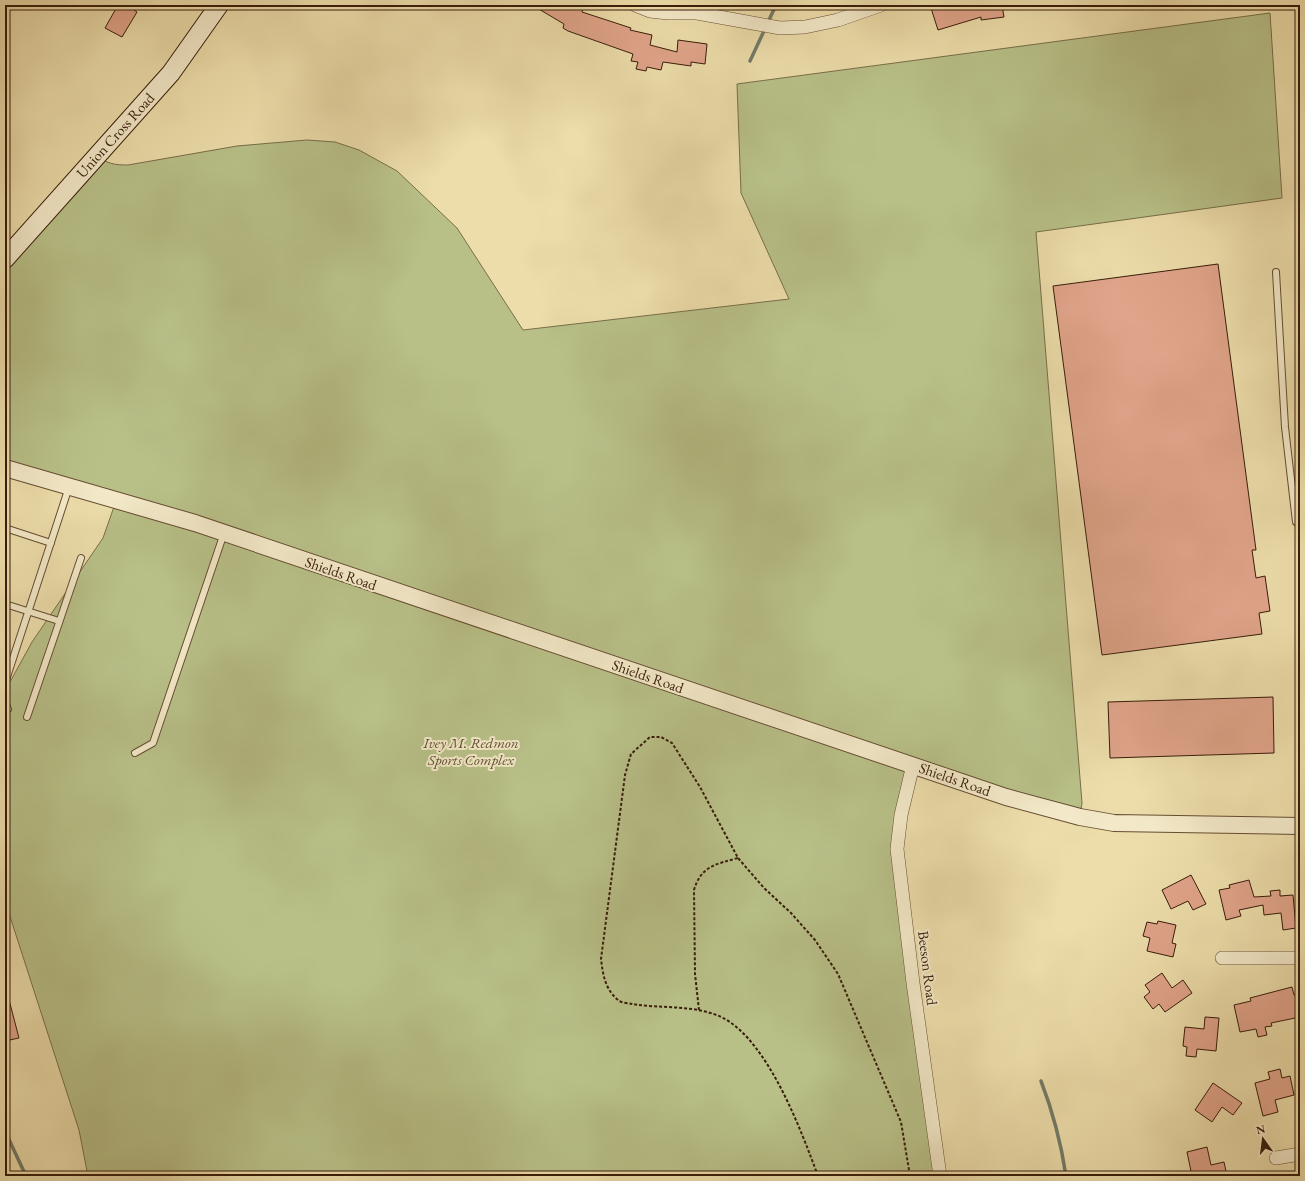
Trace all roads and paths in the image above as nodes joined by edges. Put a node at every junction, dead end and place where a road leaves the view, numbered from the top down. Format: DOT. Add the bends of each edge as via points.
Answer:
graph roads {
  1 [pos="219,5"];
  2 [pos="635,5"];
  3 [pos="881,5"];
  4 [pos="698,9"];
  5 [pos="5,259"];
  6 [pos="1276,272"];
  7 [pos="5,468"];
  8 [pos="69,487"];
  9 [pos="1296,522"];
  10 [pos="5,528"];
  11 [pos="224,534"];
  12 [pos="51,543"];
  13 [pos="81,558"];
  14 [pos="5,604"];
  15 [pos="28,611"];
  16 [pos="59,621"];
  17 [pos="5,683"];
  18 [pos="5,702"];
  19 [pos="8,709"];
  20 [pos="28,717"];
  21 [pos="135,753"];
  22 [pos="913,765"];
  23 [pos="1300,826"];
  24 [pos="738,858"];
  25 [pos="1222,958"];
  26 [pos="1300,958"];
  27 [pos="699,1010"];
  28 [pos="1300,1154"];
  29 [pos="1276,1158"];
  30 [pos="818,1176"];
  31 [pos="910,1176"];
  32 [pos="940,1176"];
  1 -- 5 [label="main road, Union Cross Road" via="171,73"];
  2 -- 4 [label="street" via="662,13"];
  3 -- 4 [label="street" via="838,20 804,27 780,28"];
  6 -- 9 [label="lane" via="1285,427"];
  7 -- 8 [label="street, Shields Road"];
  8 -- 11 [label="street, Shields Road"];
  8 -- 12 [label="lane"];
  10 -- 12 [label="lane"];
  11 -- 21 [label="lane" via="153,743"];
  11 -- 22 [label="street, Shields Road"];
  12 -- 15 [label="lane"];
  13 -- 16 [label="lane"];
  14 -- 15 [label="lane"];
  15 -- 16 [label="lane"];
  15 -- 17 [label="lane"];
  16 -- 20 [label="lane"];
  18 -- 19 [label="lane"];
  22 -- 23 [label="street, Shields Road" via="1006,797 1114,823"];
  22 -- 32 [label="street, Beeson Road" via="901,815 897,849"];
  24 -- 27 [label="path" via="712,866 703,872 697,879 694,890 695,974"];
  24 -- 27 [label="path" via="700,787 672,744 661,737 650,737 641,744 631,754 625,775 601,959 603,977 609,990 619,1001 643,1006"];
  24 -- 31 [label="path" via="764,888 791,912 815,940 838,974 901,1122"];
  25 -- 26 [label="street"];
  27 -- 30 [label="path" via="724,1019 741,1032 762,1057 786,1097"];
  28 -- 29 [label="street"];
}
